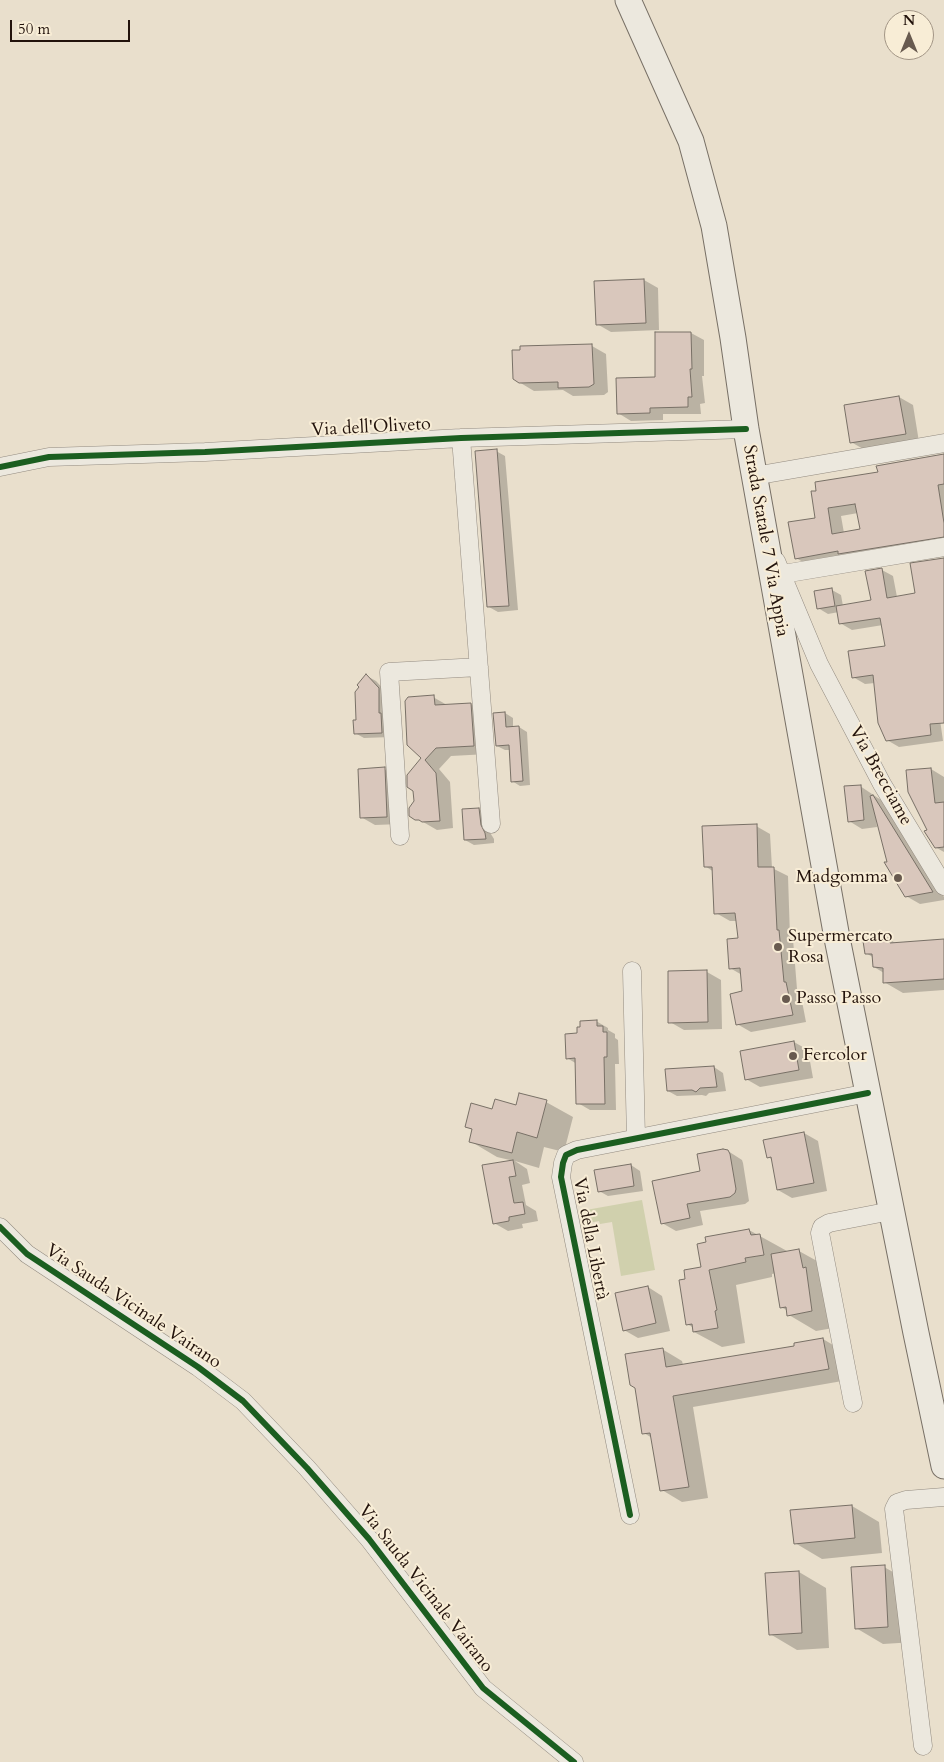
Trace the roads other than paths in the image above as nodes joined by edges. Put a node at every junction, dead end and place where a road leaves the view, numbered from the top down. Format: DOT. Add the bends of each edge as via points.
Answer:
graph roads {
  1 [pos="628,0"];
  2 [pos="746,429"];
  3 [pos="461,438"];
  4 [pos="944,443"];
  5 [pos="0,467"];
  6 [pos="754,476"];
  7 [pos="767,542"];
  8 [pos="944,547"];
  9 [pos="783,574"];
  10 [pos="819,664"];
  11 [pos="479,666"];
  12 [pos="788,671"];
  13 [pos="491,824"];
  14 [pos="400,836"];
  15 [pos="944,886"];
  16 [pos="632,971"];
  17 [pos="868,1093"];
  18 [pos="636,1138"];
  19 [pos="891,1211"];
  20 [pos="0,1227"];
  21 [pos="853,1403"];
  22 [pos="944,1466"];
  23 [pos="944,1497"];
  24 [pos="630,1514"];
  25 [pos="923,1746"];
  26 [pos="574,1762"];
  1 -- 2 [label="main road, Strada Statale 7 Via Appia" via="691,141 714,226"];
  2 -- 3 [label="street, Via dell'Oliveto"];
  2 -- 6 [label="main road, Strada Statale 7 Via Appia"];
  3 -- 5 [label="street, Via dell'Oliveto" via="205,452 49,456"];
  3 -- 11 [label="street"];
  4 -- 6 [label="street"];
  6 -- 7 [label="main road, Strada Statale 7 Via Appia"];
  7 -- 9 [label="street, Via Brecciame"];
  7 -- 12 [label="main road, Strada Statale 7 Via Appia"];
  8 -- 9 [label="street"];
  9 -- 10 [label="street, Via Brecciame"];
  10 -- 12 [label="street" via="813,657 804,655"];
  10 -- 15 [label="street, Via Brecciame" via="882,784"];
  11 -- 13 [label="street"];
  11 -- 14 [label="street" via="389,672"];
  12 -- 17 [label="main road, Strada Statale 7 Via Appia"];
  16 -- 18 [label="street"];
  17 -- 18 [label="street, Via della Libertà"];
  17 -- 19 [label="main road"];
  18 -- 24 [label="street, Via della Libertà" via="566,1155 561,1177"];
  19 -- 21 [label="street" via="829,1223 822,1227 820,1233"];
  19 -- 22 [label="main road"];
  20 -- 26 [label="street, Via Sauda Vicinale Vairano" via="27,1254 198,1367 243,1401 369,1539 483,1688"];
  23 -- 25 [label="street" via="906,1500 897,1503 894,1509"];
}
